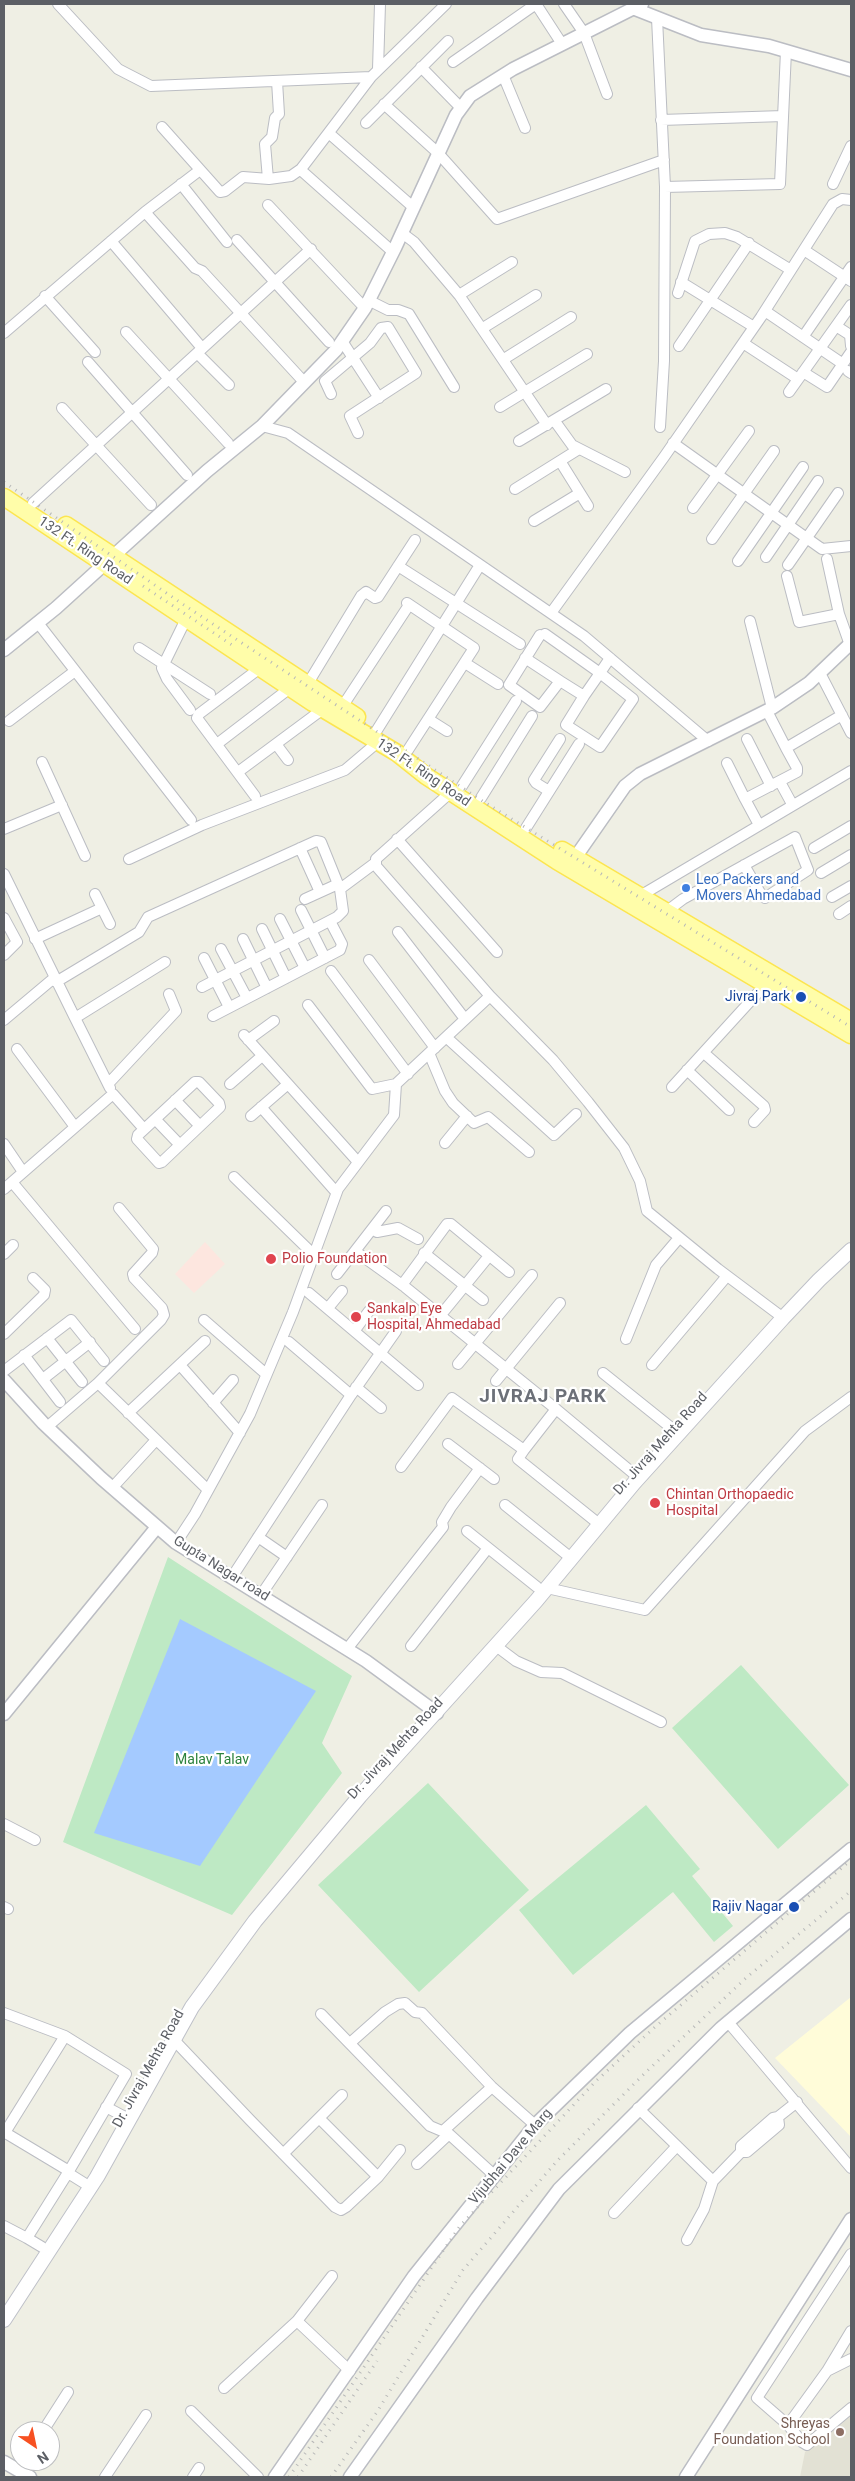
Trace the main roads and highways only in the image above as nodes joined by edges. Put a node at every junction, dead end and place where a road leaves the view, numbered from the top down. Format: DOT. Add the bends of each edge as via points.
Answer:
graph roads {
  1 [pos="4,484"];
  2 [pos="4,497"];
  3 [pos="111,560"];
  4 [pos="378,736"];
  5 [pos="456,789"];
  6 [pos="572,863"];
  7 [pos="851,1021"];
  8 [pos="851,1035"];
  9 [pos="851,1241"];
  10 [pos="851,1250"];
  11 [pos="542,1588"];
  12 [pos="435,1711"];
  13 [pos="4,2305"];
  14 [pos="4,2320"];
  1 -- 3 [label="main road, 132 Ft. Ring Road"];
  2 -- 3 [label="main road, 132 Ft. Ring Road"];
  3 -- 4 [label="main road, 132 Ft. Ring Road" via="342,707"];
  3 -- 4 [label="main road, 132 Ft. Ring Road" via="186,619 290,688 323,709"];
  4 -- 5 [label="main road, 132 Ft. Ring Road"];
  4 -- 5 [label="main road, 132 Ft. Ring Road" via="408,750"];
  5 -- 6 [label="main road, 132 Ft. Ring Road"];
  5 -- 6 [label="main road, 132 Ft. Ring Road" via="481,798"];
  6 -- 7 [label="main road, 132 Ft. Ring Road" via="667,911"];
  6 -- 8 [label="main road, 132 Ft. Ring Road" via="765,985"];
  9 -- 11 [label="main road, Dr. Jivraj Mehta Road" via="811,1278 634,1474 566,1554"];
  10 -- 11 [label="main road" via="818,1280"];
  11 -- 12 [label="main road, Dr. Jivraj Mehta Road"];
  11 -- 12 [label="main road" via="496,1646"];
  12 -- 13 [label="main road, Dr. Jivraj Mehta Road" via="354,1793 249,1918 185,2004 84,2183"];
  12 -- 14 [label="main road" via="255,1921 192,2007 97,2177"];
}
